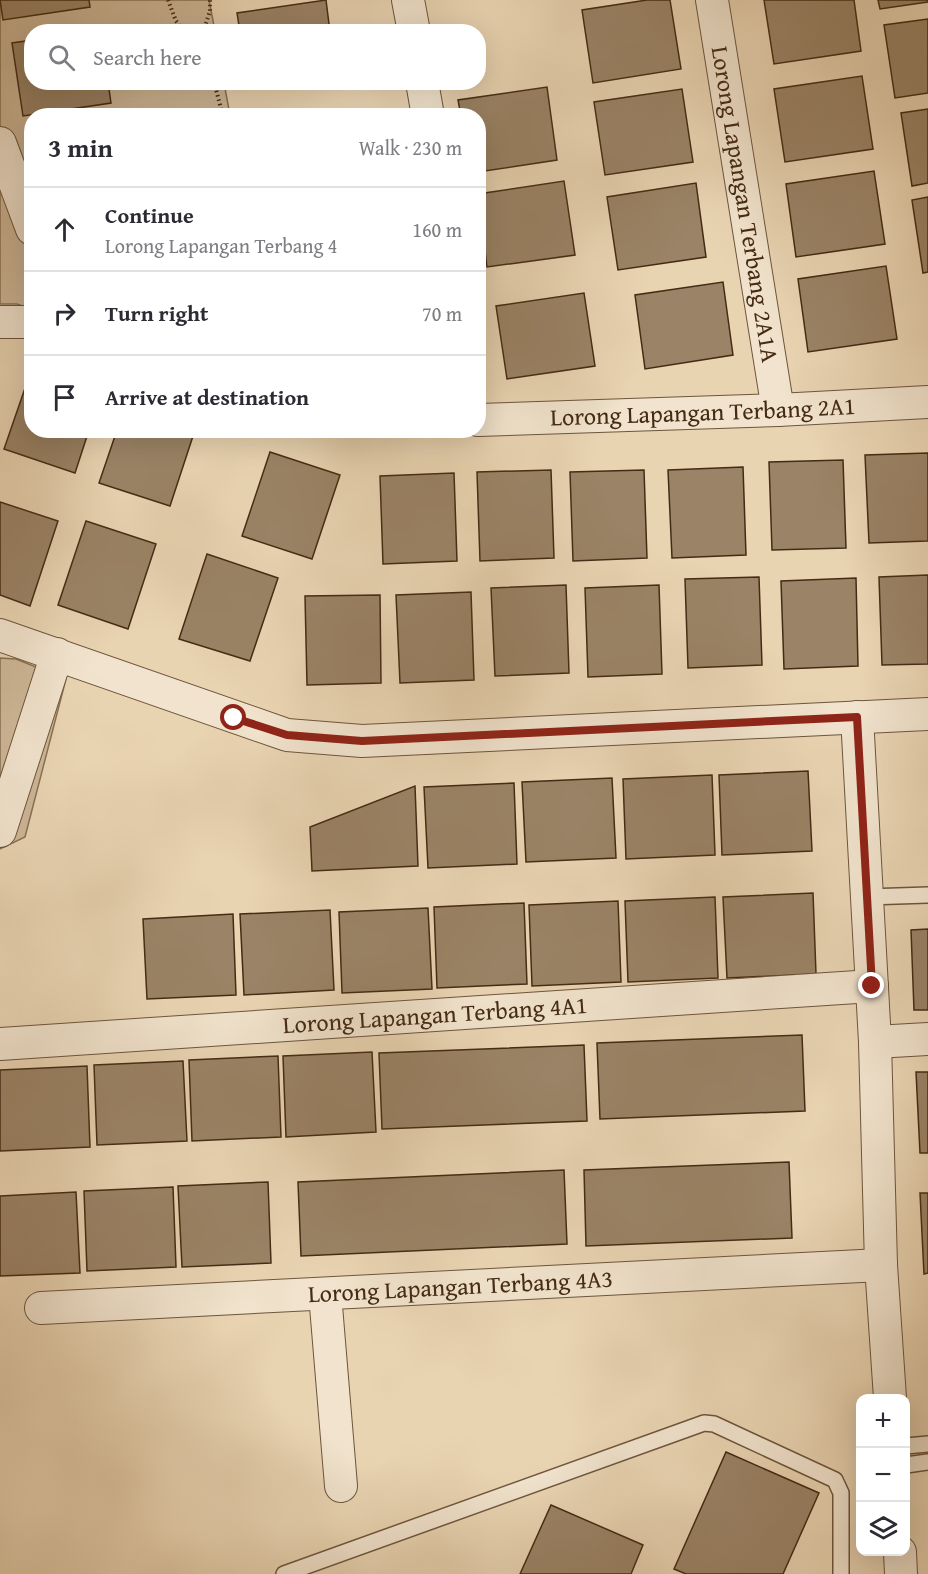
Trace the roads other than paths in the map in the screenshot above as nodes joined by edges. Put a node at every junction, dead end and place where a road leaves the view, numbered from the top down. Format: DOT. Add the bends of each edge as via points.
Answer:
graph roads {
  1 [pos="408,0"];
  2 [pos="712,0"];
  3 [pos="412,24"];
  4 [pos="423,90"];
  5 [pos="427,108"];
  6 [pos="0,143"];
  7 [pos="24,208"];
  8 [pos="0,322"];
  9 [pos="24,322"];
  10 [pos="928,402"];
  11 [pos="778,410"];
  12 [pos="486,417"];
  13 [pos="0,635"];
  14 [pos="57,654"];
  15 [pos="928,714"];
  16 [pos="857,717"];
  17 [pos="0,831"];
  18 [pos="928,895"];
  19 [pos="867,897"];
  20 [pos="872,986"];
  21 [pos="928,1039"];
  22 [pos="875,1042"];
  23 [pos="0,1044"];
  24 [pos="881,1265"];
  25 [pos="325,1294"];
  26 [pos="41,1308"];
  27 [pos="890,1394"];
  28 [pos="928,1444"];
  29 [pos="910,1446"];
  30 [pos="928,1462"];
  31 [pos="910,1464"];
  32 [pos="341,1486"];
  33 [pos="900,1556"];
  34 [pos="284,1574"];
  35 [pos="841,1574"];
  36 [pos="901,1574"];
  1 -- 3 [label="street"];
  2 -- 11 [label="street, Lorong Lapangan Terbang 2A1A"];
  4 -- 5 [label="street"];
  6 -- 7 [label="street"];
  8 -- 9 [label="street"];
  10 -- 11 [label="street, Lorong Lapangan Terbang 2A1"];
  11 -- 12 [label="street, Lorong Lapangan Terbang 2A1"];
  13 -- 14 [label="street"];
  14 -- 16 [label="street" via="287,735 340,740"];
  14 -- 17 [label="street"];
  15 -- 16 [label="street"];
  16 -- 19 [label="street"];
  18 -- 19 [label="lane"];
  19 -- 20 [label="street"];
  20 -- 22 [label="street"];
  20 -- 23 [label="street, Lorong Lapangan Terbang 4A1"];
  21 -- 22 [label="street"];
  22 -- 24 [label="street"];
  24 -- 25 [label="street, Lorong Lapangan Terbang 4A3"];
  24 -- 27 [label="street"];
  25 -- 26 [label="street, Lorong Lapangan Terbang 4A3"];
  25 -- 32 [label="street"];
  28 -- 29 [label="lane"];
  30 -- 31 [label="lane"];
  33 -- 36 [label="street"];
  34 -- 35 [label="lane" via="704,1423 714,1424 836,1480 841,1493"];
}
